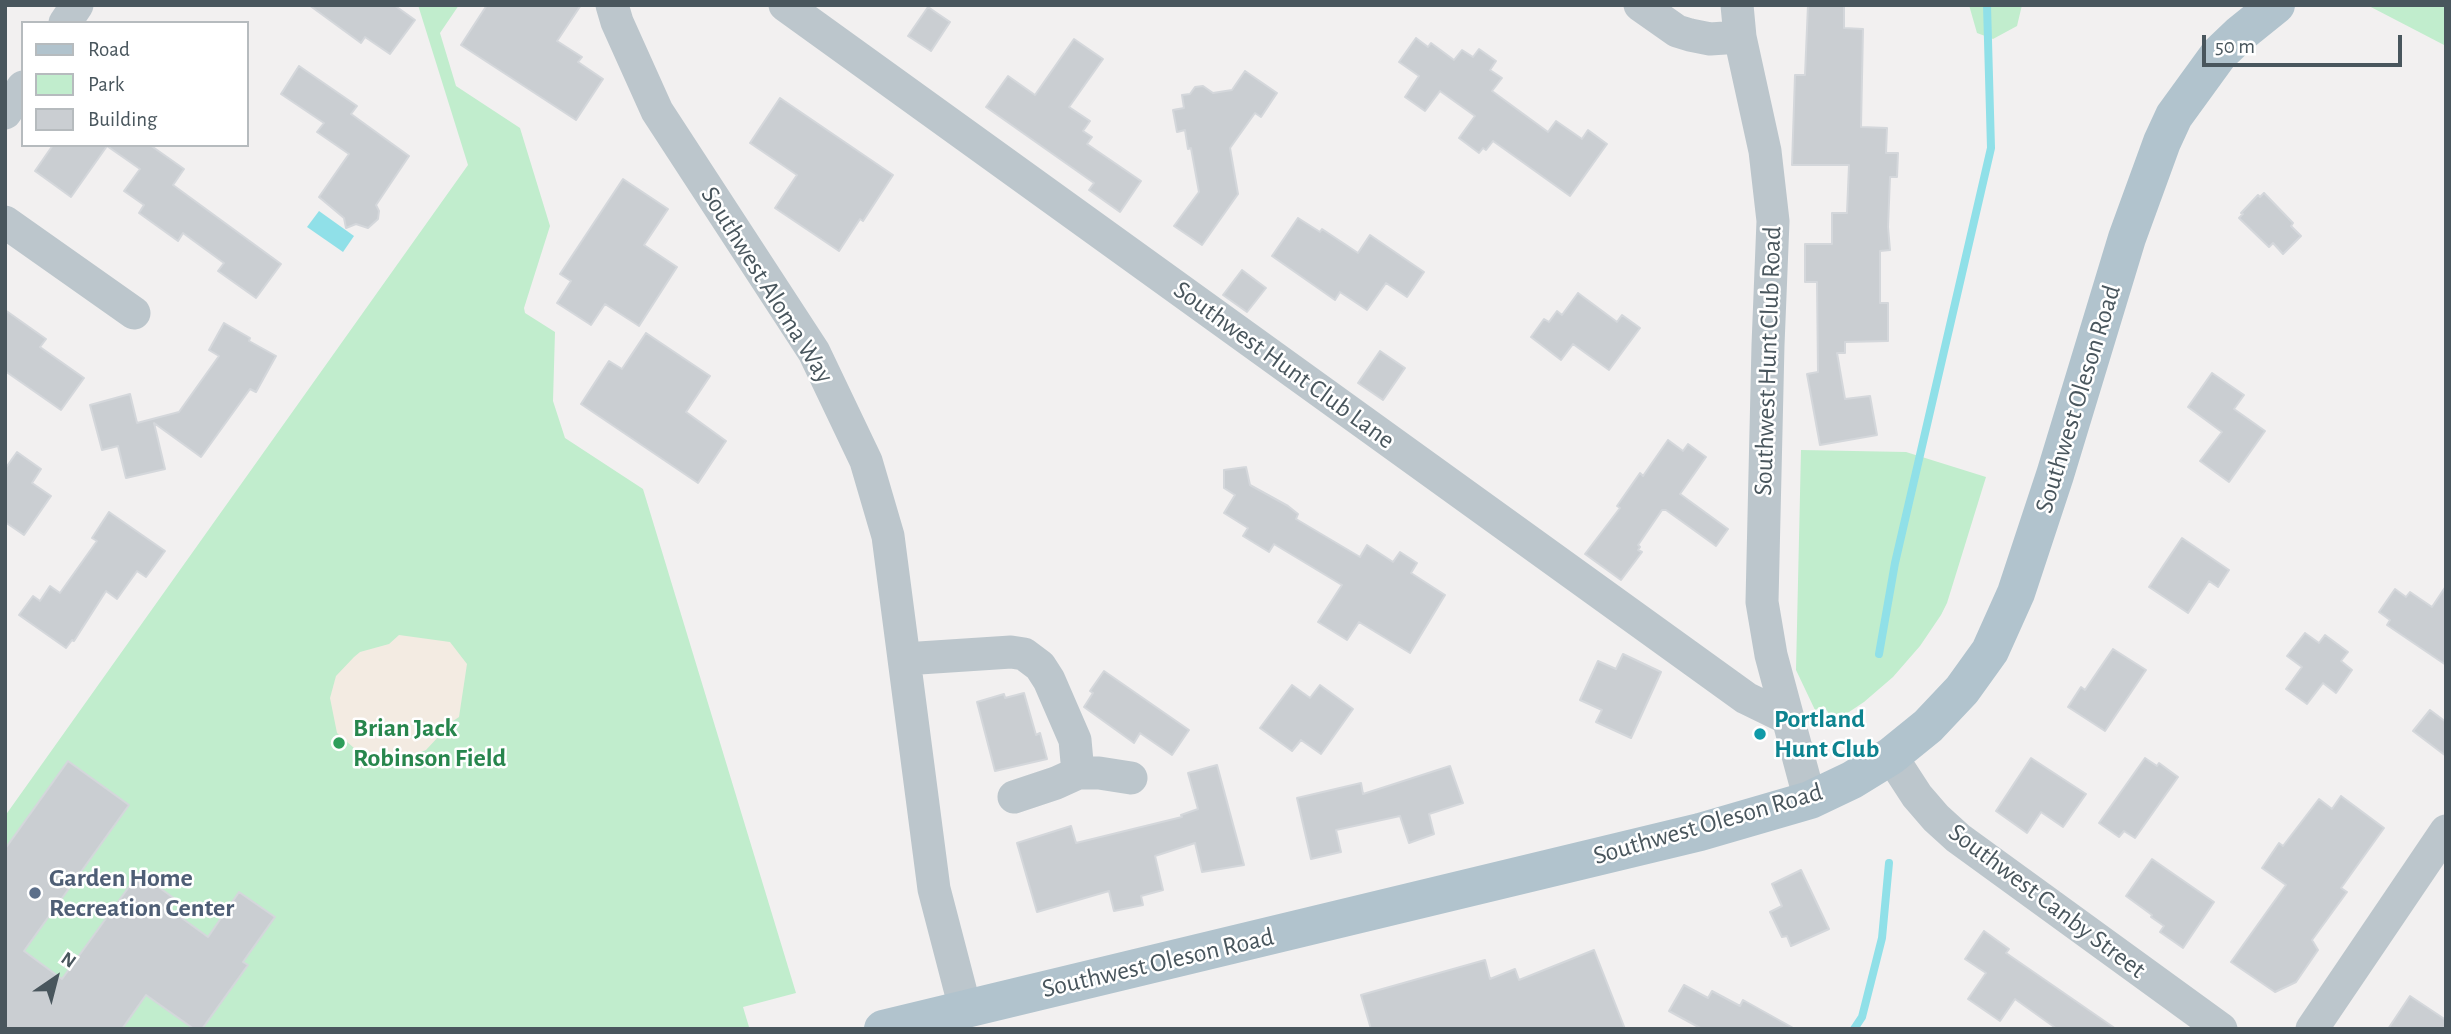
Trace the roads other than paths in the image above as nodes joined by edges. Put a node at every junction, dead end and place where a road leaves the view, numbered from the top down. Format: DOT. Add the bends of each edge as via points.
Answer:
graph roads {
  1 [pos="77,5"];
  2 [pos="612,5"];
  3 [pos="785,5"];
  4 [pos="1640,5"];
  5 [pos="2276,5"];
  6 [pos="66,21"];
  7 [pos="1738,21"];
  8 [pos="21,90"];
  9 [pos="5,113"];
  10 [pos="5,222"];
  11 [pos="134,313"];
  12 [pos="904,659"];
  13 [pos="1787,718"];
  14 [pos="1891,756"];
  15 [pos="1077,772"];
  16 [pos="1131,778"];
  17 [pos="1014,797"];
  18 [pos="1810,800"];
  19 [pos="2446,831"];
  20 [pos="965,1008"];
  21 [pos="883,1029"];
  22 [pos="2221,1029"];
  23 [pos="2312,1029"];
  1 -- 6 [label="street"];
  2 -- 12 [label="street, Southwest Aloma Way" via="657,111 814,352 866,461 888,536"];
  3 -- 13 [label="street, Southwest Hunt Club Lane" via="1746,698"];
  4 -- 7 [label="street" via="1684,33 1710,39"];
  5 -- 14 [label="main road, Southwest Oleson Road" via="2219,54 2162,142 2016,593 1990,651 1962,690"];
  7 -- 13 [label="street, Southwest Hunt Club Road" via="1765,151 1773,221 1762,602"];
  8 -- 9 [label="street"];
  10 -- 11 [label="street"];
  12 -- 15 [label="street" via="1024,654 1049,680 1075,740"];
  12 -- 20 [label="street, Southwest Aloma Way" via="934,888"];
  13 -- 18 [label="street"];
  14 -- 18 [label="main road, Southwest Oleson Road"];
  14 -- 22 [label="street, Southwest Canby Street" via="1917,796 1958,838"];
  15 -- 16 [label="street"];
  15 -- 17 [label="street"];
  18 -- 20 [label="main road, Southwest Oleson Road" via="1700,832"];
  19 -- 23 [label="street"];
  20 -- 21 [label="main road, Southwest Oleson Road"];
}
